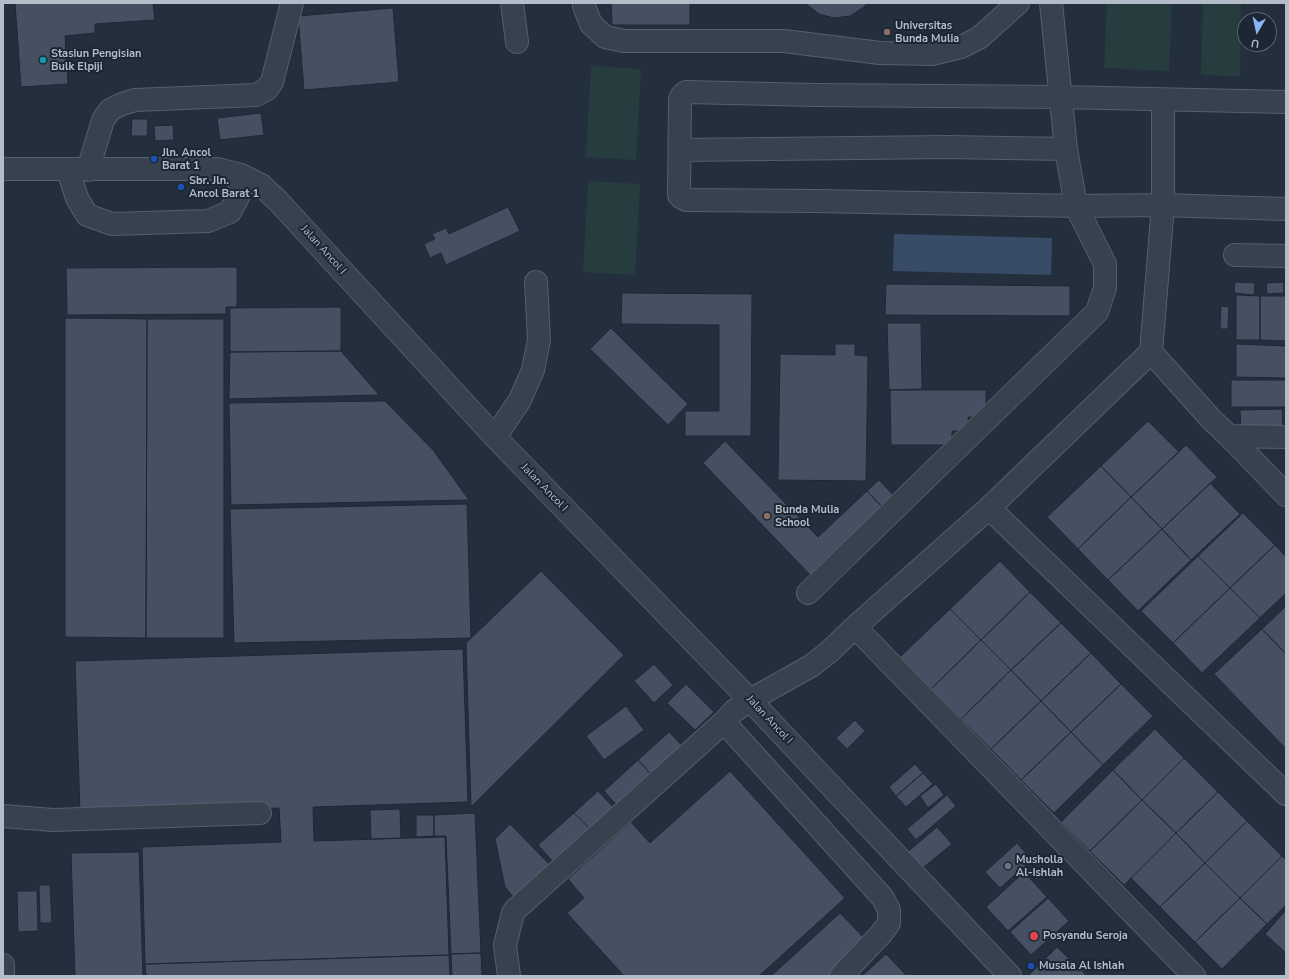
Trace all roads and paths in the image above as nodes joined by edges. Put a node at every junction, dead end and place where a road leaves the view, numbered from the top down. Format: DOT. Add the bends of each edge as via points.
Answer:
graph roads {
  1 [pos="292,3"];
  2 [pos="512,3"];
  3 [pos="584,3"];
  4 [pos="1018,3"];
  5 [pos="1051,3"];
  6 [pos="518,42"];
  7 [pos="1061,97"];
  8 [pos="1164,100"];
  9 [pos="1286,102"];
  10 [pos="1066,149"];
  11 [pos="680,150"];
  12 [pos="3,169"];
  13 [pos="78,170"];
  14 [pos="241,175"];
  15 [pos="1163,205"];
  16 [pos="1076,206"];
  17 [pos="1286,209"];
  18 [pos="1236,255"];
  19 [pos="1286,256"];
  20 [pos="536,282"];
  21 [pos="1151,352"];
  22 [pos="1228,436"];
  23 [pos="495,437"];
  24 [pos="1286,437"];
  25 [pos="1286,495"];
  26 [pos="989,508"];
  27 [pos="808,593"];
  28 [pos="855,627"];
  29 [pos="750,700"];
  30 [pos="724,722"];
  31 [pos="1286,794"];
  32 [pos="260,812"];
  33 [pos="3,816"];
  34 [pos="3,965"];
  35 [pos="3,976"];
  36 [pos="509,976"];
  37 [pos="841,976"];
  38 [pos="1010,976"];
  39 [pos="1194,976"];
  1 -- 13 [label="street" via="272,82 267,88 256,94 135,100 122,104 110,110 102,120"];
  2 -- 6 [label="street"];
  3 -- 4 [label="street" via="591,24 605,37 624,41 784,41 880,53 932,54 961,47 979,38"];
  5 -- 7 [label="street"];
  7 -- 8 [label="street"];
  7 -- 10 [label="street"];
  7 -- 11 [label="street" via="686,92 680,99"];
  8 -- 9 [label="street"];
  8 -- 15 [label="street"];
  10 -- 11 [label="street" via="947,147"];
  10 -- 16 [label="street"];
  11 -- 16 [label="street" via="679,195 686,200"];
  12 -- 13 [label="street, Jalan Ancol I"];
  13 -- 14 [label="street, Jalan Ancol I" via="218,169"];
  13 -- 14 [label="street" via="77,198 87,215 112,224 208,221 230,212 238,197"];
  14 -- 23 [label="street, Jalan Ancol I" via="262,185 278,201"];
  15 -- 16 [label="street"];
  15 -- 17 [label="street"];
  15 -- 21 [label="street"];
  16 -- 27 [label="street" via="1105,264 1105,288 1097,312"];
  18 -- 19 [label="street"];
  20 -- 23 [label="street" via="538,340 533,370 520,400"];
  21 -- 22 [label="street"];
  21 -- 26 [label="street"];
  22 -- 24 [label="street"];
  22 -- 25 [label="street"];
  23 -- 29 [label="street, Jalan Ancol I"];
  26 -- 28 [label="street"];
  26 -- 31 [label="street"];
  28 -- 29 [label="street" via="811,666"];
  28 -- 39 [label="street"];
  29 -- 30 [label="street"];
  29 -- 38 [label="street, Jalan Ancol I"];
  30 -- 36 [label="street" via="515,910 505,945"];
  30 -- 37 [label="street" via="884,898 889,910 888,923 881,934"];
  32 -- 33 [label="street" via="53,820"];
  34 -- 35 [label="street"];
}
